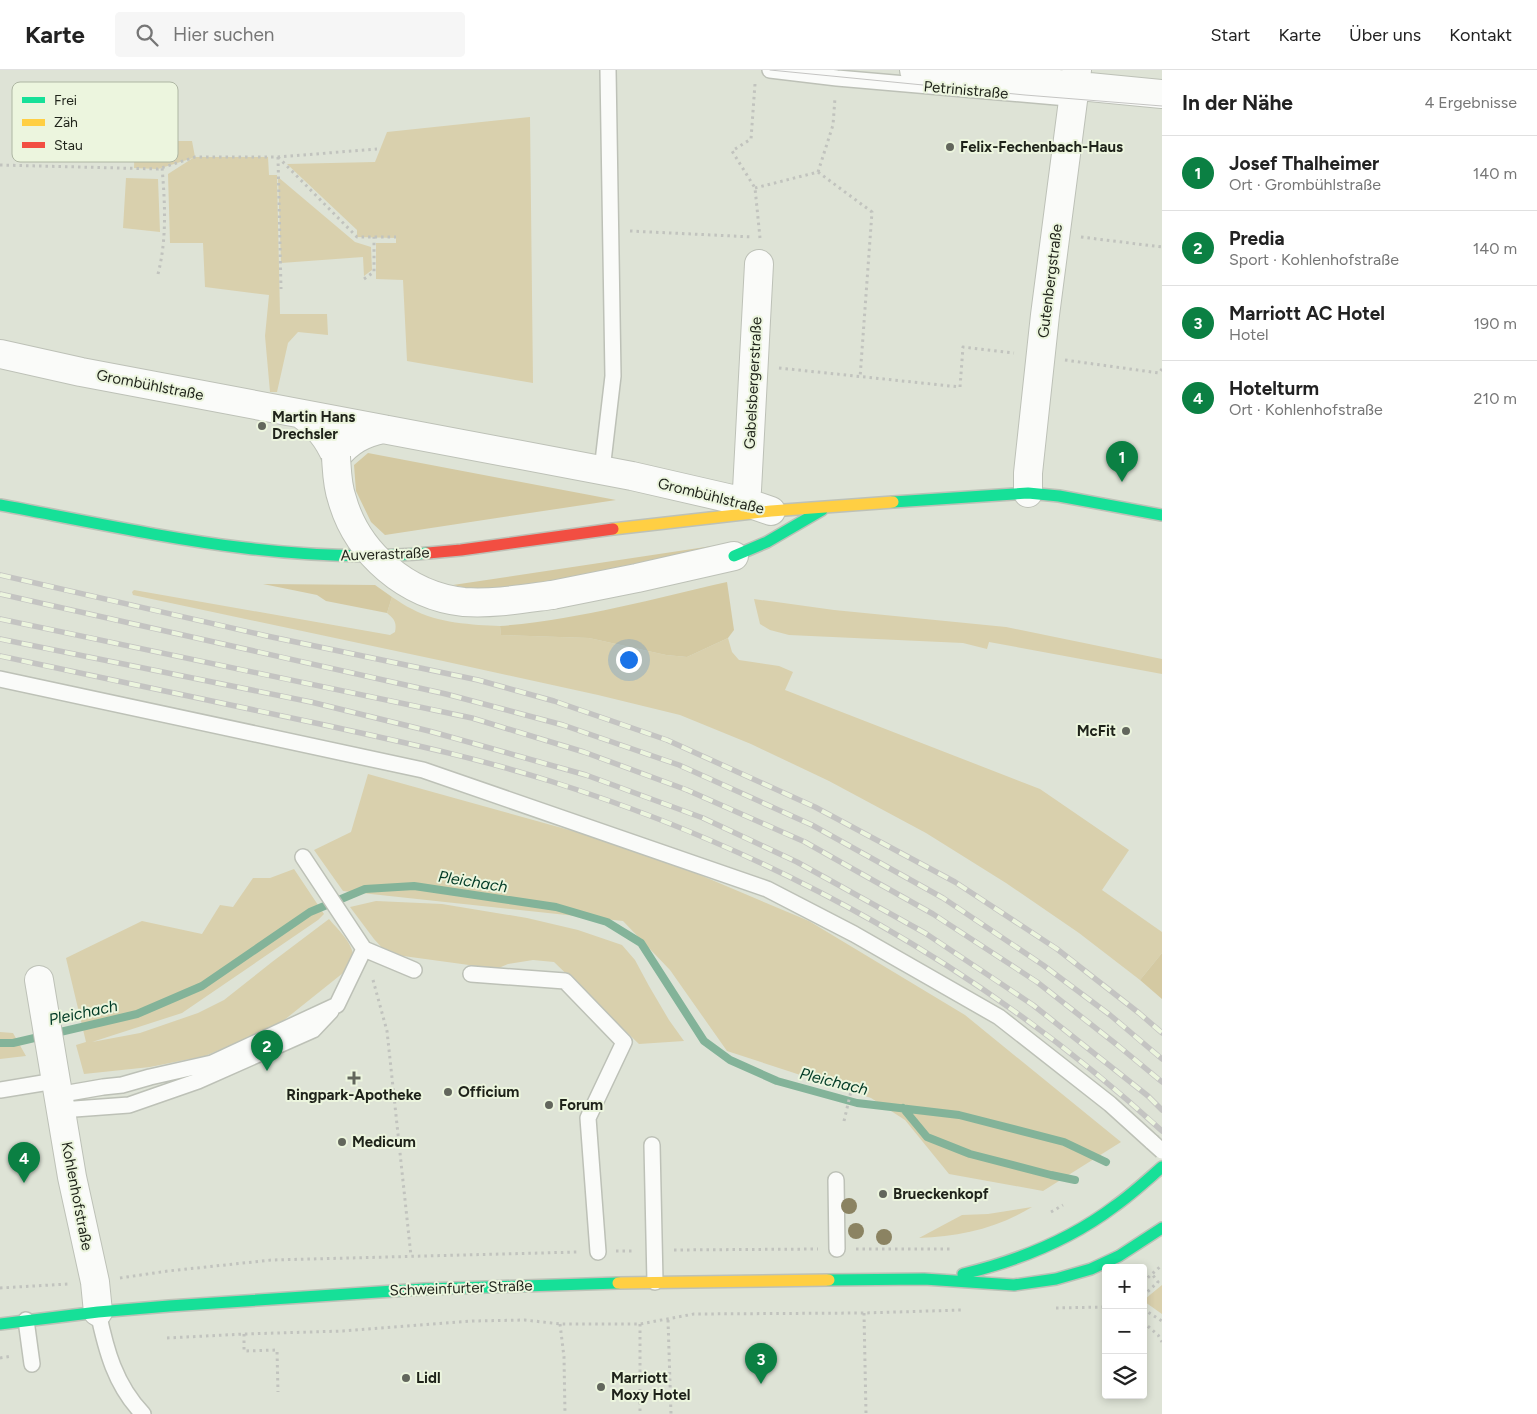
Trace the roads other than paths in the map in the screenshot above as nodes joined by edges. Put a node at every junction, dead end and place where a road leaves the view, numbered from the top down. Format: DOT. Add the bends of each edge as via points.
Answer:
graph roads {
  1 [pos="608,70"];
  2 [pos="770,70"];
  3 [pos="914,70"];
  4 [pos="1075,85"];
  5 [pos="1162,94"];
  6 [pos="1162,106"];
  7 [pos="759,264"];
  8 [pos="0,354"];
  9 [pos="301,414"];
  10 [pos="383,429"];
  11 [pos="336,457"];
  12 [pos="602,470"];
  13 [pos="1028,493"];
  14 [pos="745,502"];
  15 [pos="0,505"];
  16 [pos="830,506"];
  17 [pos="771,511"];
  18 [pos="1162,515"];
  19 [pos="734,556"];
  20 [pos="0,679"];
  21 [pos="303,857"];
  22 [pos="364,949"];
  23 [pos="414,970"];
  24 [pos="471,974"];
  25 [pos="39,980"];
  26 [pos="336,1005"];
  27 [pos="0,1090"];
  28 [pos="58,1095"];
  29 [pos="652,1145"];
  30 [pos="1157,1146"];
  31 [pos="1162,1167"];
  32 [pos="836,1180"];
  33 [pos="1162,1228"];
  34 [pos="837,1249"];
  35 [pos="598,1252"];
  36 [pos="924,1279"];
  37 [pos="655,1282"];
  38 [pos="98,1312"];
  39 [pos="26,1320"];
  40 [pos="0,1324"];
  41 [pos="32,1362"];
  42 [pos="143,1414"];
  1 -- 12 [label="lane" via="613,376"];
  2 -- 4 [label="lane, Petrinistraße" via="886,82"];
  3 -- 4 [label="street, Petrinistraße"];
  4 -- 5 [label="street, Petrinistraße"];
  4 -- 6 [label="lane, Petrinistraße"];
  4 -- 13 [label="street, Gutenbergstraße" via="1040,356"];
  7 -- 14 [label="street, Gabelsbergerstraße"];
  8 -- 9 [label="street, Grombühlstraße"];
  9 -- 10 [label="street, Grombühlstraße"];
  9 -- 11 [label="street, Grombühlstraße" via="322,432"];
  10 -- 11 [label="street, Grombühlstraße" via="356,438"];
  10 -- 12 [label="street, Grombühlstraße"];
  11 -- 19 [label="street, Grombühlstraße, bridge" via="342,499 359,537 386,569 403,581 441,598 482,603 552,596"];
  12 -- 14 [label="street, Grombühlstraße"];
  13 -- 16 [label="main road, Grombühlstraße"];
  13 -- 18 [label="main road, Grombühlstraße"];
  14 -- 17 [label="street, Grombühlstraße"];
  15 -- 17 [label="main road, Auverastraße" via="213,544 342,556 461,550"];
  16 -- 17 [label="main road, Grombühlstraße"];
  16 -- 19 [label="main road" via="758,547"];
  20 -- 30 [label="lane" via="423,770 767,889 854,934 999,1017 1110,1104"];
  21 -- 22 [label="lane"];
  22 -- 23 [label="lane"];
  22 -- 26 [label="lane"];
  24 -- 35 [label="lane" via="565,981 624,1042 588,1118"];
  25 -- 28 [label="street, Kohlenhofstraße"];
  26 -- 28 [label="lane" via="212,1063 122,1085"];
  26 -- 28 [label="lane" via="313,1030 198,1081 129,1105"];
  27 -- 28 [label="lane"];
  28 -- 38 [label="street, Kohlenhofstraße"];
  29 -- 37 [label="lane"];
  31 -- 36 [label="main road, Schweinfurter Straße" via="1110,1210 1048,1247 985,1269"];
  32 -- 34 [label="lane"];
  33 -- 36 [label="main road, Schweinfurter Straße" via="1119,1256 1091,1269 1056,1279 1014,1285"];
  36 -- 37 [label="main road, Schweinfurter Straße"];
  37 -- 38 [label="main road, Schweinfurter Straße" via="424,1289"];
  38 -- 39 [label="main road, Schweinfurter Straße"];
  38 -- 42 [label="lane" via="114,1370"];
  39 -- 40 [label="main road, Schweinfurter Straße"];
  39 -- 41 [label="lane"];
}
